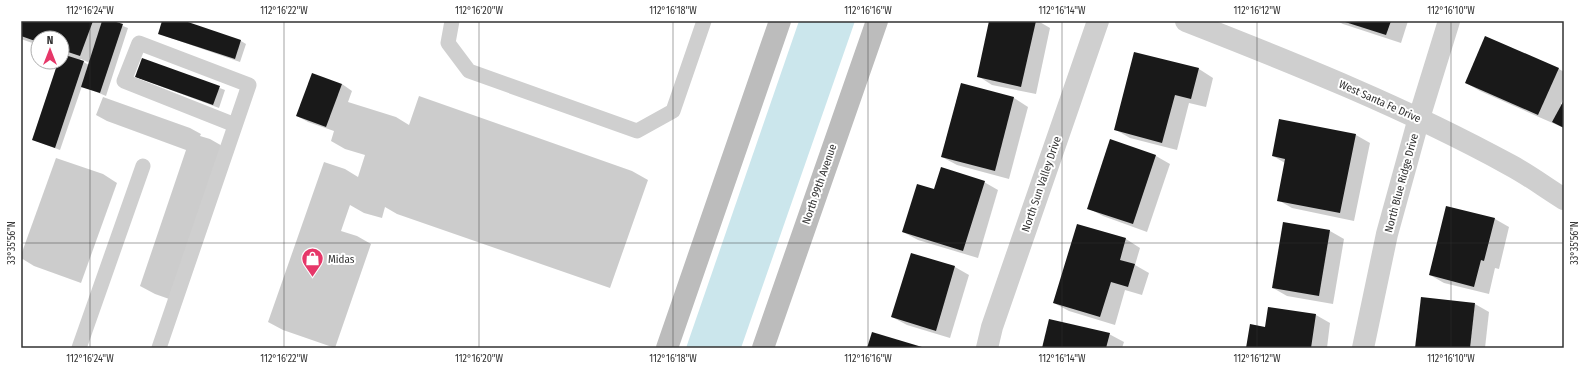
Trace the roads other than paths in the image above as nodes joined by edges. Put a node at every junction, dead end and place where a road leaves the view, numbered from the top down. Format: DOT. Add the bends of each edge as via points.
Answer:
graph roads {
  1 [pos="452,21"];
  2 [pos="704,21"];
  3 [pos="780,21"];
  4 [pos="877,21"];
  5 [pos="1098,21"];
  6 [pos="1186,21"];
  7 [pos="1449,21"];
  8 [pos="1419,118"];
  9 [pos="235,125"];
  10 [pos="143,166"];
  11 [pos="1564,199"];
  12 [pos="79,348"];
  13 [pos="159,348"];
  14 [pos="667,348"];
  15 [pos="763,348"];
  16 [pos="987,348"];
  17 [pos="1363,348"];
  1 -- 2 [label="lane" via="448,43 468,71 637,131 673,111"];
  3 -- 14 [label="main road"];
  4 -- 15 [label="main road, North 99th Avenue"];
  5 -- 16 [label="street, North Sun Valley Drive" via="992,327"];
  6 -- 8 [label="street, West Santa Fe Drive" via="1286,60"];
  7 -- 8 [label="street, North Blue Ridge Drive"];
  8 -- 11 [label="street, West Santa Fe Drive" via="1511,166"];
  8 -- 17 [label="street, North Blue Ridge Drive" via="1387,234"];
  9 -- 9 [label="lane" via="249,85 140,43 124,81"];
  9 -- 13 [label="lane"];
  10 -- 12 [label="lane"];
}
